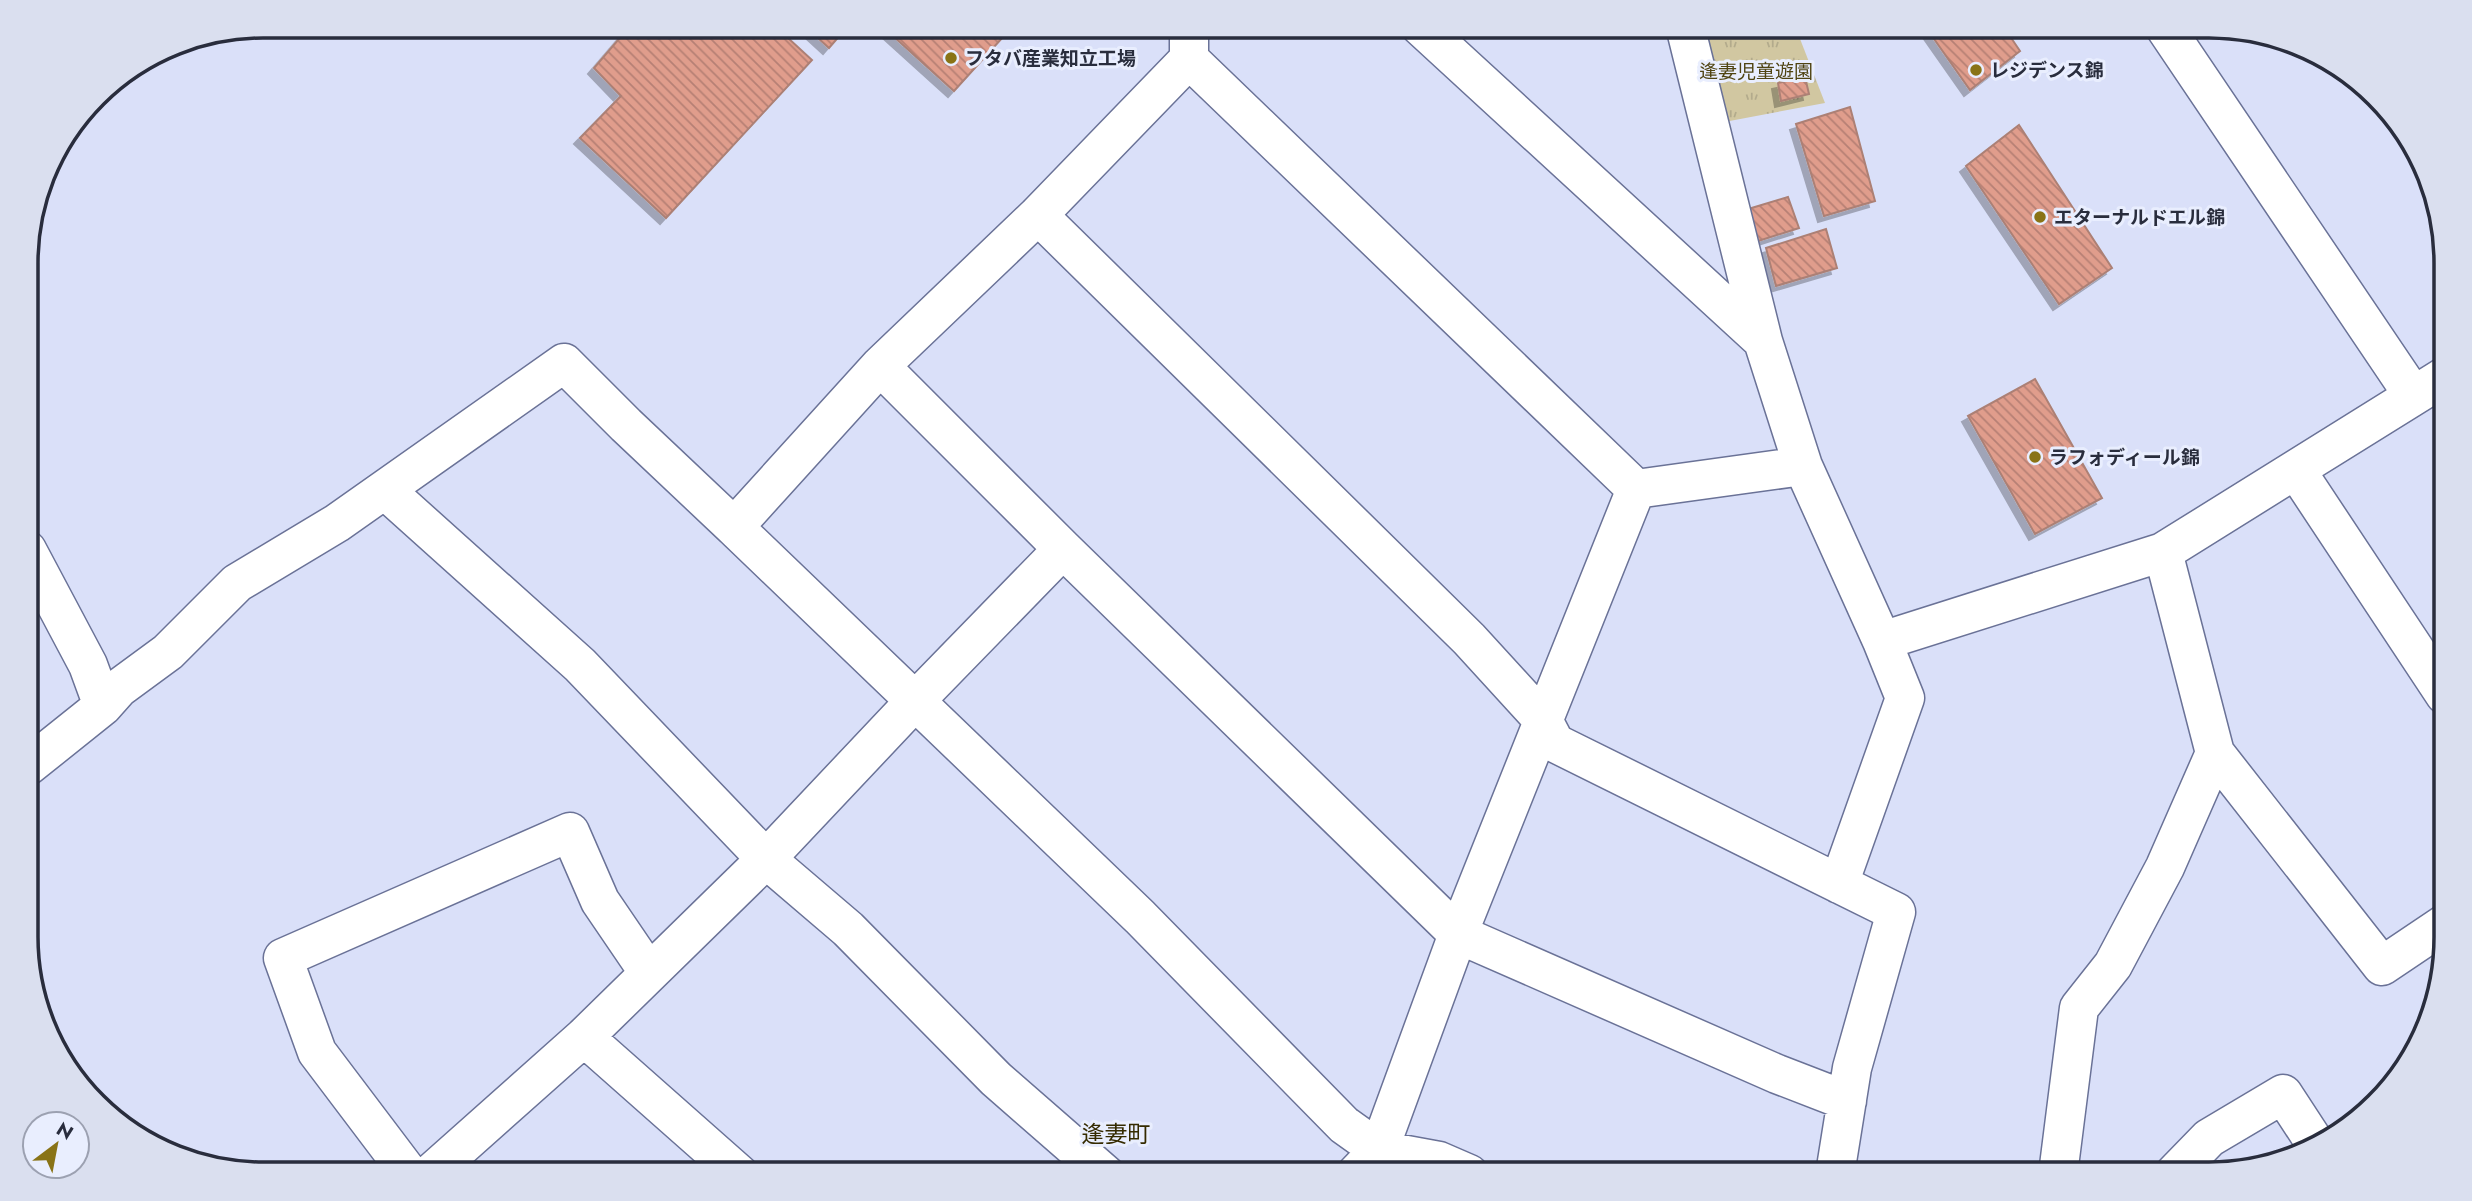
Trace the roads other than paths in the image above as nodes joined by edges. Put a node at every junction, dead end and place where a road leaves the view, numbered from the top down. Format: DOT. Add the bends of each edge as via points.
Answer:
graph roads {
  1 [pos="1433,38"];
  2 [pos="1688,38"];
  3 [pos="2173,38"];
  4 [pos="1189,43"];
  5 [pos="1038,215"];
  6 [pos="1763,341"];
  7 [pos="880,366"];
  8 [pos="2429,386"];
  9 [pos="1803,466"];
  10 [pos="2296,470"];
  11 [pos="1636,489"];
  12 [pos="385,490"];
  13 [pos="734,527"];
  14 [pos="1063,549"];
  15 [pos="2163,552"];
  16 [pos="39,572"];
  17 [pos="1882,641"];
  18 [pos="2434,678"];
  19 [pos="915,701"];
  20 [pos="103,706"];
  21 [pos="1543,720"];
  22 [pos="2215,753"];
  23 [pos="38,758"];
  24 [pos="766,859"];
  25 [pos="1839,884"];
  26 [pos="2434,931"];
  27 [pos="1458,934"];
  28 [pos="649,973"];
  29 [pos="584,1037"];
  30 [pos="1847,1101"];
  31 [pos="2311,1137"];
  32 [pos="400,1162"];
  33 [pos="444,1162"];
  34 [pos="725,1162"];
  35 [pos="1091,1162"];
  36 [pos="1368,1162"];
  37 [pos="1441,1162"];
  38 [pos="1837,1162"];
  39 [pos="2060,1162"];
  40 [pos="2186,1162"];
  1 -- 6 [label="street"];
  2 -- 6 [label="street"];
  3 -- 8 [label="street"];
  4 -- 5 [label="street"];
  4 -- 11 [label="street"];
  5 -- 7 [label="street"];
  5 -- 21 [label="street" via="1469,639"];
  6 -- 9 [label="street"];
  7 -- 13 [label="street"];
  7 -- 14 [label="street"];
  8 -- 10 [label="street"];
  9 -- 11 [label="street"];
  9 -- 17 [label="street"];
  10 -- 15 [label="street"];
  10 -- 18 [label="street"];
  11 -- 21 [label="street"];
  12 -- 13 [label="street" via="565,363"];
  12 -- 20 [label="street" via="237,583 168,652 119,688"];
  12 -- 24 [label="street" via="580,665"];
  13 -- 19 [label="street"];
  14 -- 19 [label="street"];
  14 -- 27 [label="street"];
  15 -- 17 [label="street"];
  15 -- 22 [label="street"];
  16 -- 20 [label="street" via="88,665"];
  17 -- 25 [label="street" via="1905,698"];
  19 -- 24 [label="street"];
  19 -- 36 [label="street" via="1140,917 1344,1125"];
  20 -- 23 [label="street"];
  21 -- 25 [label="street" via="1555,743"];
  21 -- 27 [label="street"];
  22 -- 26 [label="street" via="2382,966"];
  22 -- 39 [label="street" via="2165,867 2113,965 2080,1008"];
  24 -- 28 [label="street"];
  24 -- 35 [label="street" via="848,929 996,1079"];
  25 -- 30 [label="street" via="1896,912"];
  27 -- 30 [label="street"];
  27 -- 36 [label="street"];
  28 -- 29 [label="street"];
  28 -- 32 [label="street" via="600,901 570,832 283,958 317,1052"];
  29 -- 33 [label="street"];
  29 -- 34 [label="street"];
  30 -- 38 [label="street"];
  31 -- 40 [label="street" via="2283,1094 2209,1139"];
  36 -- 37 [label="street"];
}
